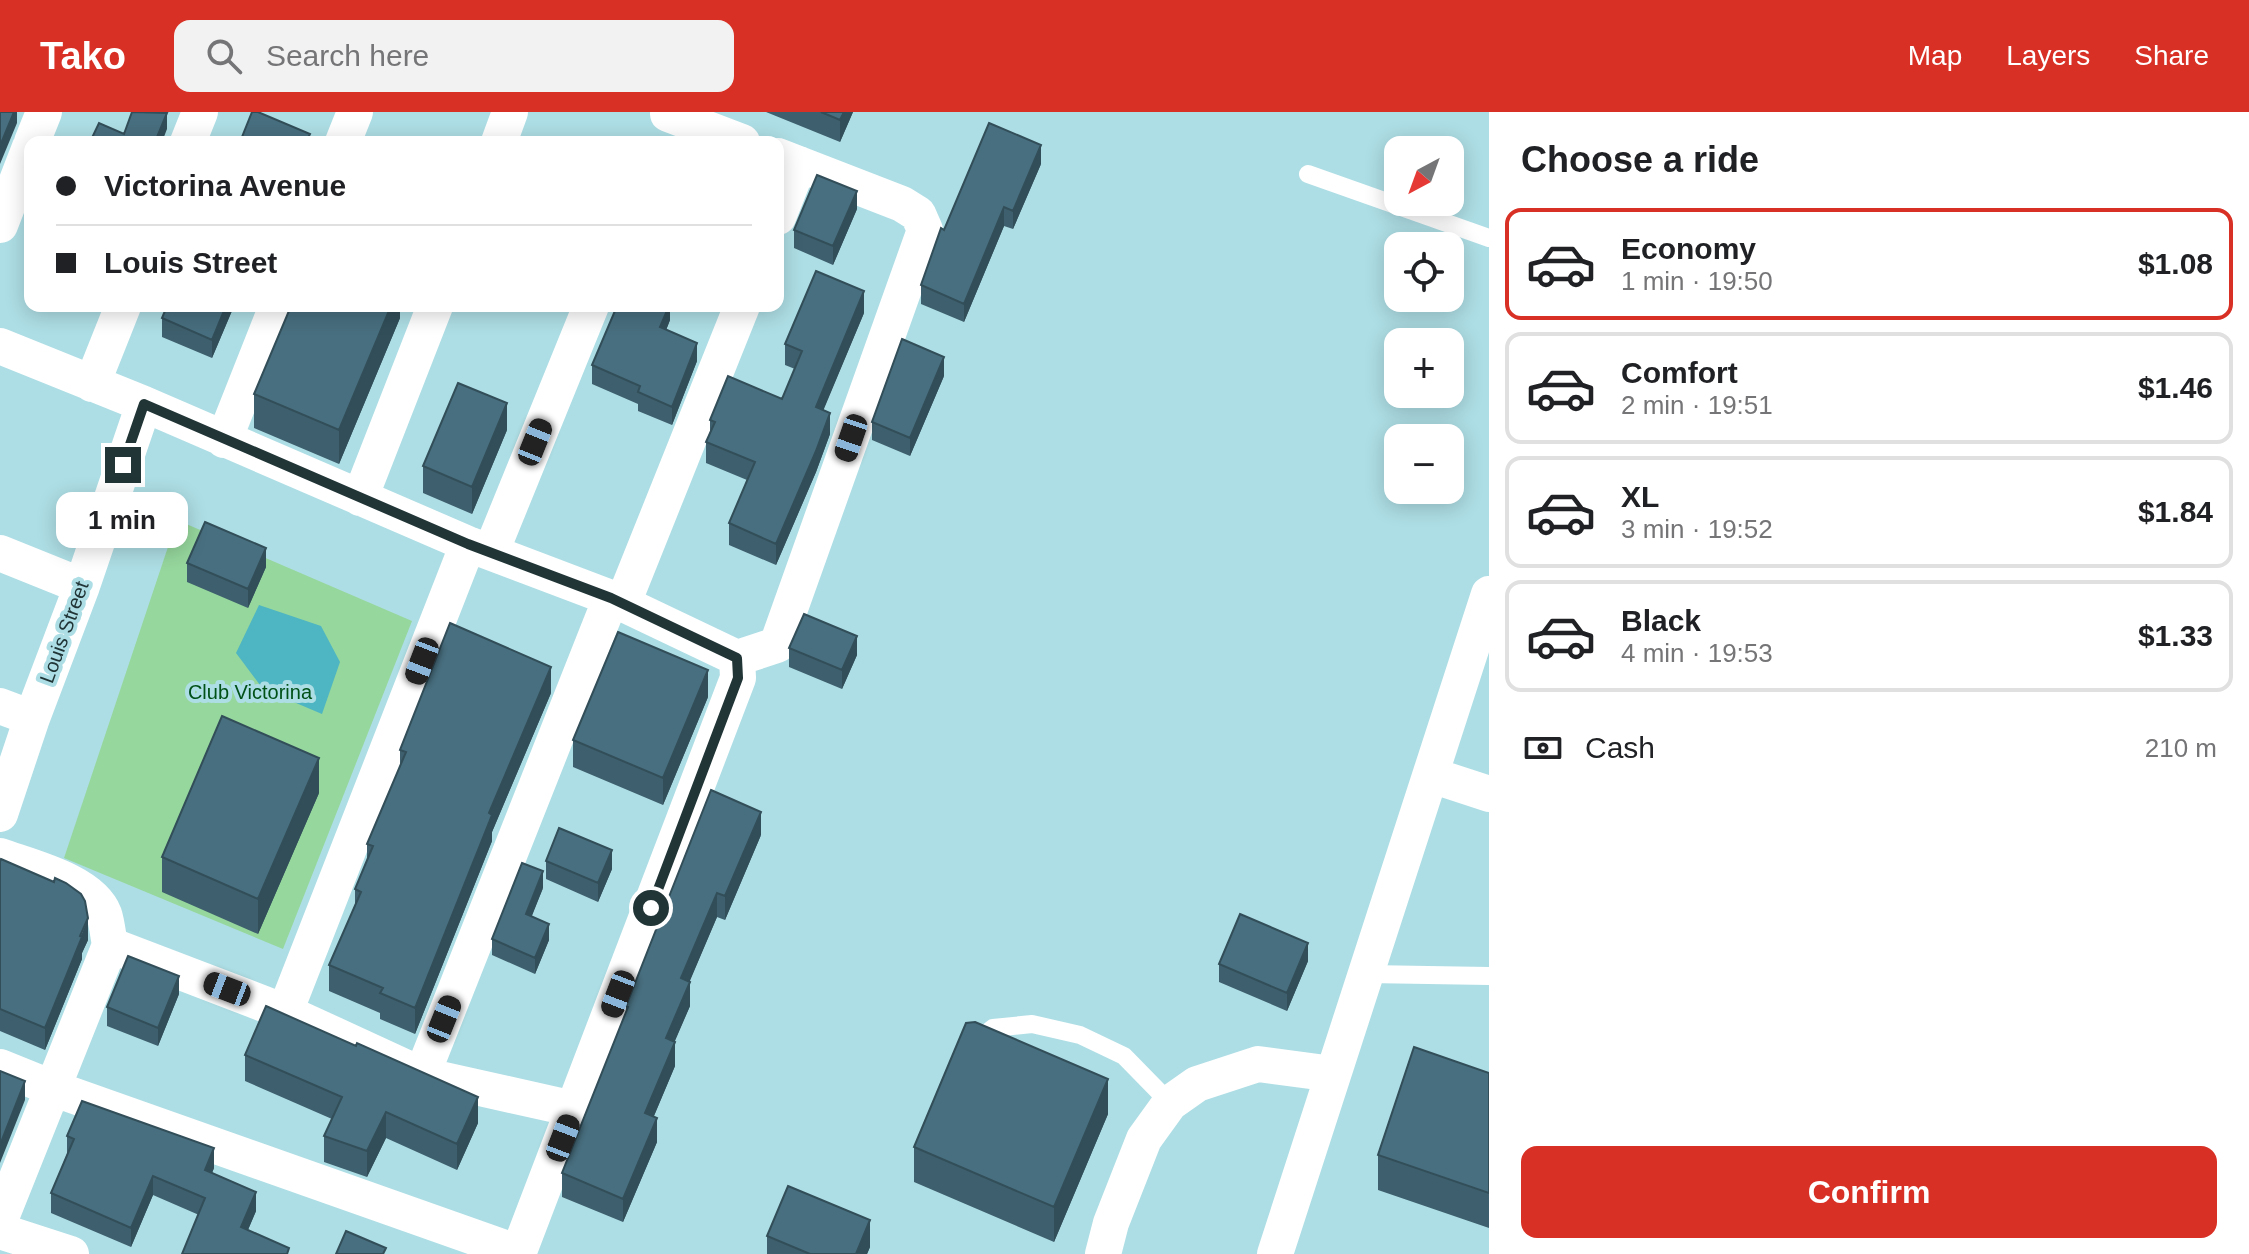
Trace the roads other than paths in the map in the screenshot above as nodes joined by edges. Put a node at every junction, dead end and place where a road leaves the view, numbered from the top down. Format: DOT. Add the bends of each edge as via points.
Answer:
graph roads {
  1 [pos="44,112"];
  2 [pos="200,112"];
  3 [pos="355,112"];
  4 [pos="510,112"];
  5 [pos="665,123"];
  6 [pos="35,136"];
  7 [pos="190,136"];
  8 [pos="345,136"];
  9 [pos="501,136"];
  10 [pos="718,136"];
  11 [pos="789,160"];
  12 [pos="24,163"];
  13 [pos="1308,174"];
  14 [pos="784,186"];
  15 [pos="0,225"];
  16 [pos="1489,238"];
  17 [pos="121,312"];
  18 [pos="275,312"];
  19 [pos="433,312"];
  20 [pos="588,312"];
  21 [pos="739,312"];
  22 [pos="0,346"];
  23 [pos="92,384"];
  24 [pos="144,404"];
  25 [pos="224,440"];
  26 [pos="360,498"];
  27 [pos="480,548"];
  28 [pos="0,553"];
  29 [pos="82,586"];
  30 [pos="1489,594"];
  31 [pos="617,601"];
  32 [pos="737,658"];
  33 [pos="16,712"];
  34 [pos="1431,775"];
  35 [pos="1489,794"];
  36 [pos="0,814"];
  37 [pos="0,856"];
  38 [pos="110,945"];
  39 [pos="1367,974"];
  40 [pos="1489,976"];
  41 [pos="285,1012"];
  42 [pos="970,1046"];
  43 [pos="0,1067"];
  44 [pos="1333,1074"];
  45 [pos="422,1075"];
  46 [pos="52,1088"];
  47 [pos="1170,1103"];
  48 [pos="574,1109"];
  49 [pos="0,1220"];
  50 [pos="0,1231"];
  51 [pos="71,1254"];
  52 [pos="519,1254"];
  53 [pos="1103,1254"];
  54 [pos="1275,1254"];
  1 -- 6 [label="street"];
  2 -- 7 [label="street"];
  3 -- 8 [label="street"];
  4 -- 9 [label="street"];
  5 -- 10 [label="street"];
  11 -- 14 [label="street"];
  11 -- 32 [label="street" via="902,204 918,214 925,230 777,645"];
  12 -- 15 [label="street"];
  13 -- 16 [label="lane"];
  17 -- 23 [label="street"];
  18 -- 25 [label="street"];
  19 -- 26 [label="street"];
  20 -- 27 [label="street"];
  21 -- 31 [label="street"];
  22 -- 23 [label="street"];
  23 -- 24 [label="street"];
  24 -- 25 [label="street"];
  24 -- 29 [label="street, Louis Street"];
  25 -- 26 [label="street"];
  26 -- 27 [label="street"];
  27 -- 31 [label="street"];
  27 -- 41 [label="street"];
  28 -- 29 [label="street"];
  29 -- 33 [label="street, Louis Street"];
  30 -- 34 [label="street"];
  31 -- 32 [label="street"];
  31 -- 45 [label="street"];
  32 -- 48 [label="street" via="738,678"];
  33 -- 36 [label="street, Louis Street"];
  34 -- 35 [label="street"];
  34 -- 39 [label="street"];
  37 -- 38 [label="street" via="85,892 103,912"];
  38 -- 41 [label="street"];
  38 -- 46 [label="street"];
  39 -- 40 [label="lane"];
  39 -- 44 [label="street"];
  41 -- 45 [label="street"];
  42 -- 47 [label="lane" via="993,1028 1032,1024 1080,1035 1124,1056"];
  43 -- 46 [label="street"];
  44 -- 47 [label="street" via="1258,1064 1197,1084"];
  44 -- 54 [label="street"];
  45 -- 48 [label="street"];
  46 -- 49 [label="street"];
  46 -- 52 [label="street"];
  47 -- 53 [label="street" via="1144,1139"];
  48 -- 52 [label="street"];
  50 -- 51 [label="street"];
}
